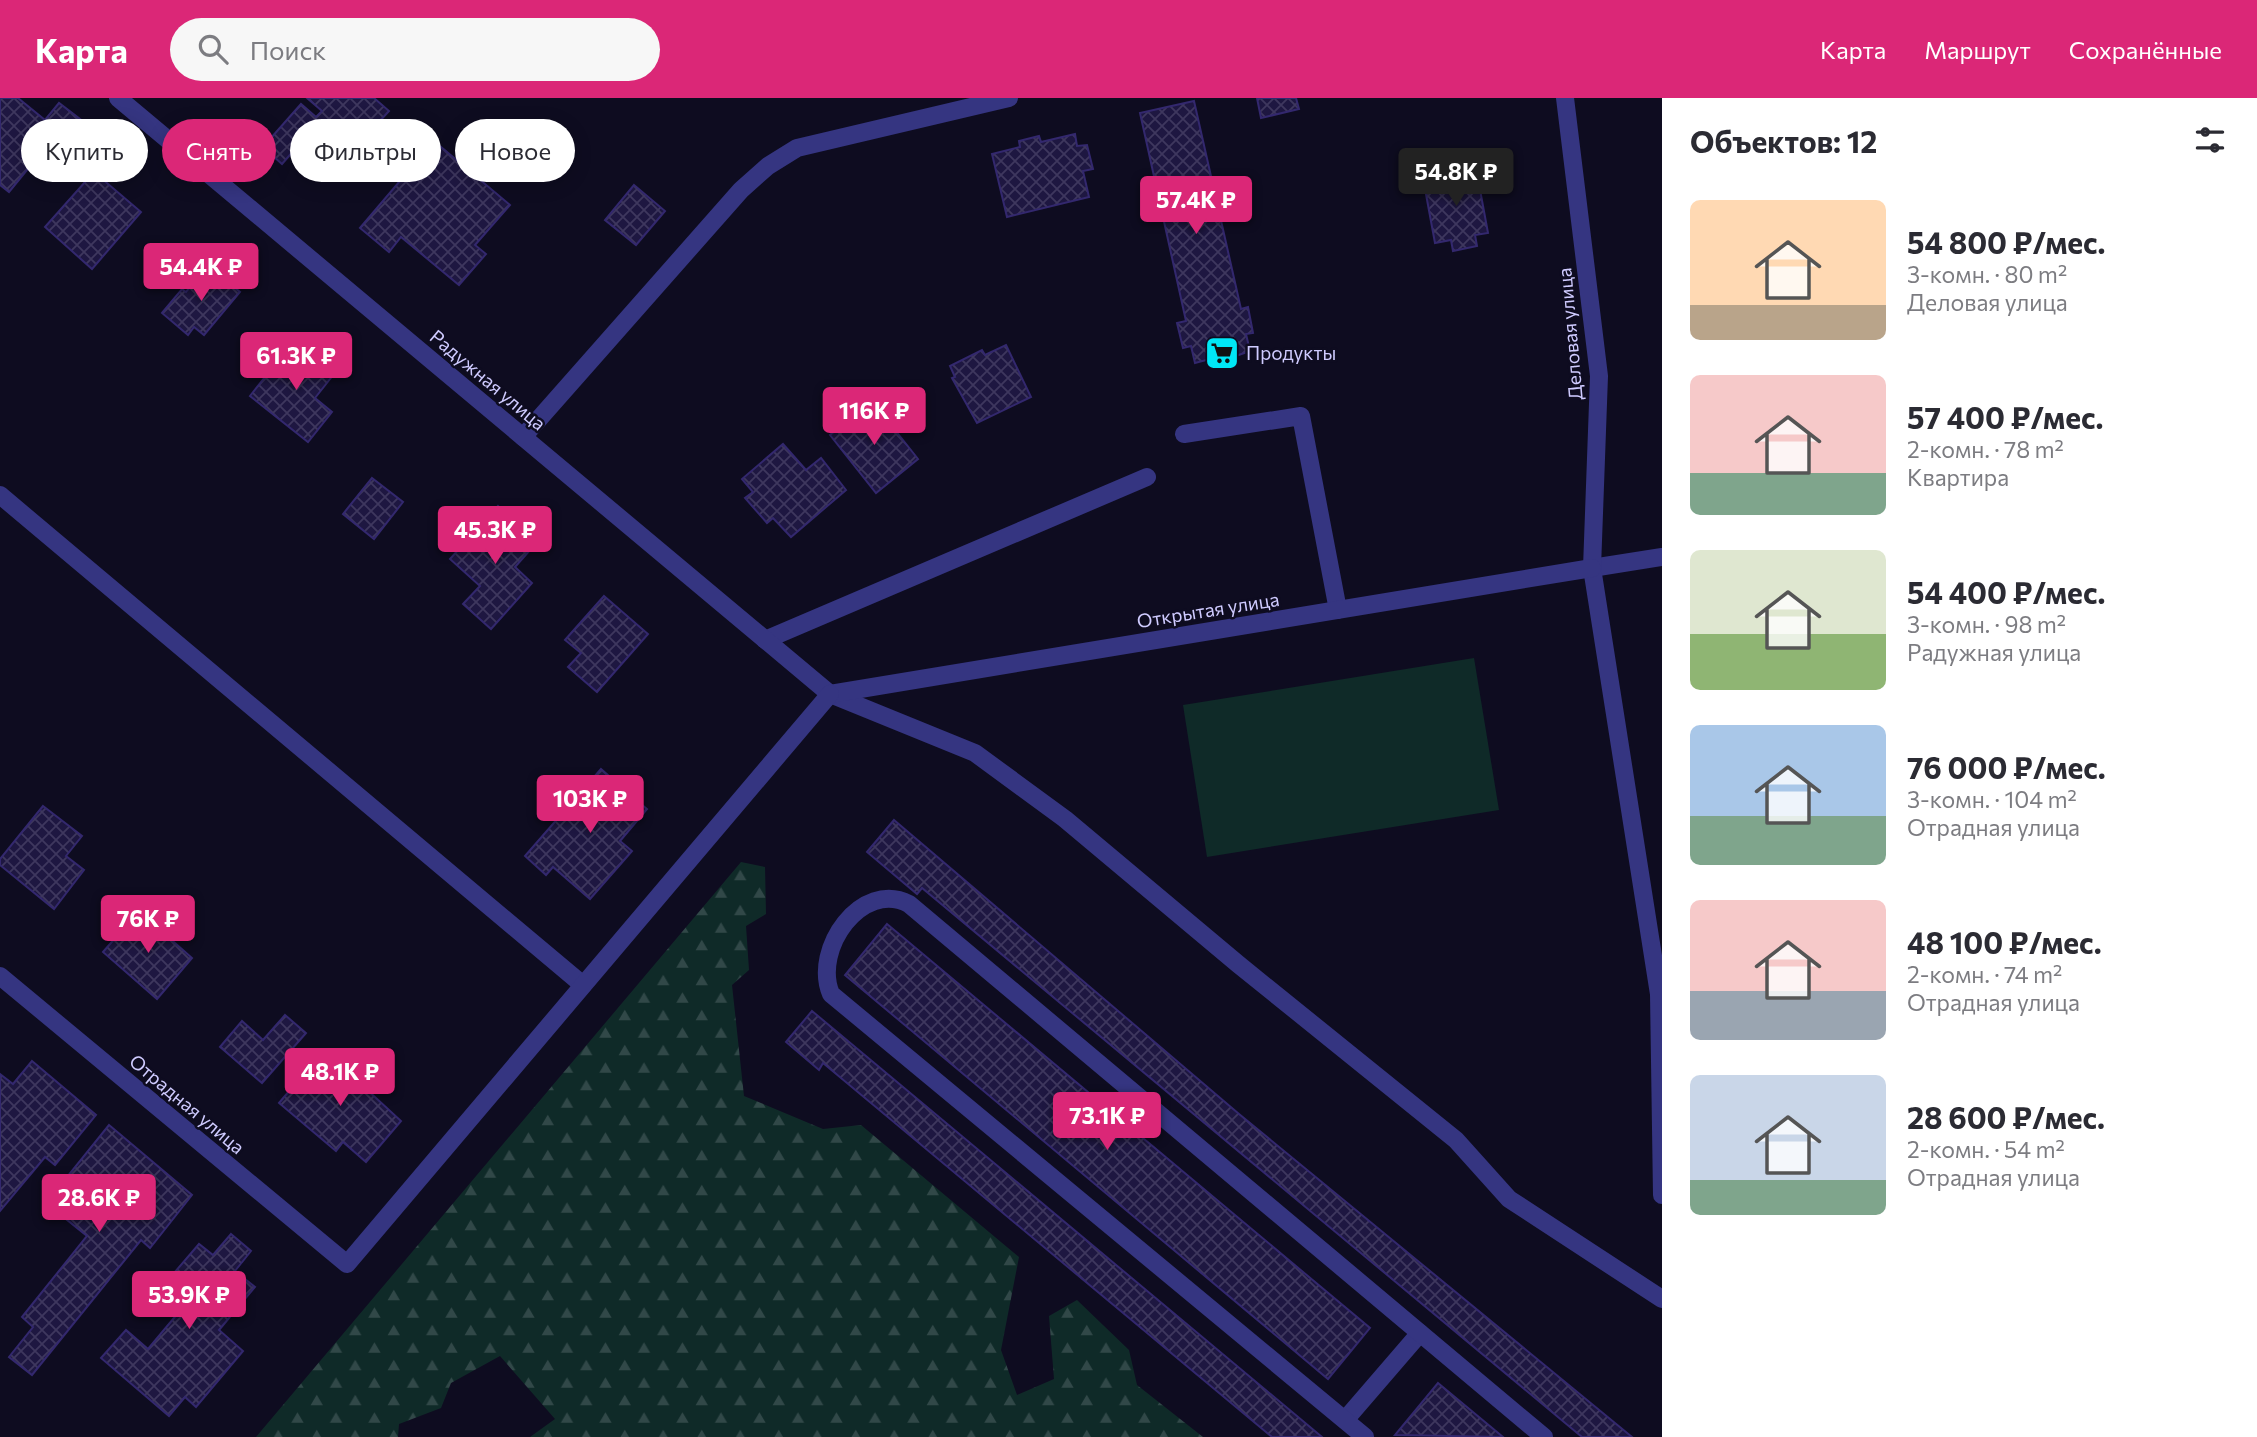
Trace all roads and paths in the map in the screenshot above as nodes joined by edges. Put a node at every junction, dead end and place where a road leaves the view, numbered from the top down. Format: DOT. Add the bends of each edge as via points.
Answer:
graph roads {
  1 [pos="118,98"];
  2 [pos="1009,98"];
  3 [pos="1565,98"];
  4 [pos="1184,434"];
  5 [pos="523,437"];
  6 [pos="1147,477"];
  7 [pos="0,495"];
  8 [pos="1662,556"];
  9 [pos="1592,568"];
  10 [pos="1338,610"];
  11 [pos="765,640"];
  12 [pos="830,694"];
  13 [pos="0,976"];
  14 [pos="583,985"];
  15 [pos="1662,1195"];
  16 [pos="1662,1299"];
  17 [pos="1420,1333"];
  18 [pos="1345,1420"];
  19 [pos="1365,1437"];
  20 [pos="1544,1437"];
  1 -- 5 [label="street, Радужная улица"];
  2 -- 5 [label="street" via="797,148 768,166 741,190"];
  3 -- 9 [label="street, Деловая улица" via="1599,376"];
  4 -- 10 [label="street" via="1301,416"];
  5 -- 11 [label="street, Радужная улица"];
  6 -- 11 [label="street"];
  7 -- 14 [label="street"];
  8 -- 9 [label="street, Открытая улица"];
  9 -- 10 [label="street, Открытая улица"];
  9 -- 15 [label="street, Деловая улица" via="1659,994"];
  10 -- 12 [label="street, Открытая улица"];
  11 -- 12 [label="street, Радужная улица"];
  12 -- 14 [label="street"];
  12 -- 16 [label="street, Радужная улица" via="975,753 1065,819 1456,1140 1508,1199"];
  13 -- 14 [label="street, Отрадная улица" via="347,1264"];
  17 -- 18 [label="street"];
  17 -- 18 [label="street" via="909,904 883,897 859,909 828,951 825,981 831,994"];
  17 -- 20 [label="street"];
  18 -- 19 [label="street"];
}
